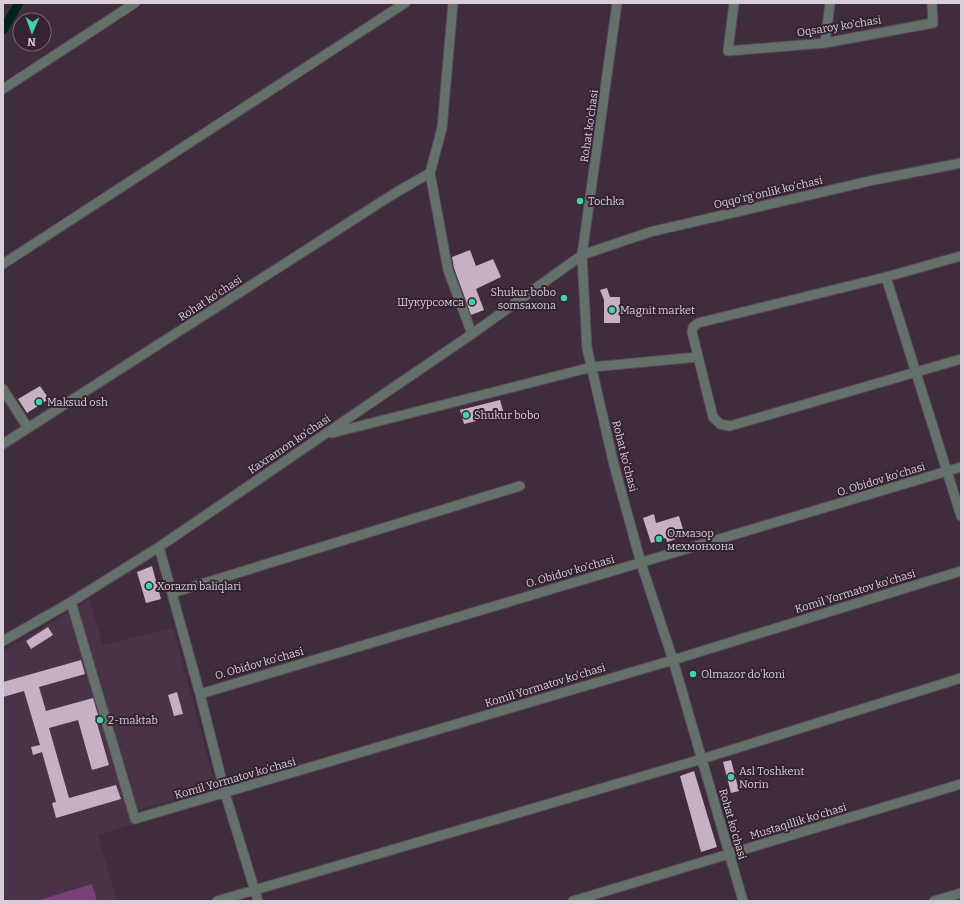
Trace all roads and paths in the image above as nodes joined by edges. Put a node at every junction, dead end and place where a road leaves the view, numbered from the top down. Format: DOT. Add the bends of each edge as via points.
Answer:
graph roads {
  1 [pos="135,3"];
  2 [pos="405,3"];
  3 [pos="453,3"];
  4 [pos="617,3"];
  5 [pos="734,3"];
  6 [pos="830,3"];
  7 [pos="932,3"];
  8 [pos="825,43"];
  9 [pos="3,89"];
  10 [pos="961,163"];
  11 [pos="430,173"];
  12 [pos="582,255"];
  13 [pos="961,256"];
  14 [pos="3,264"];
  15 [pos="886,277"];
  16 [pos="472,334"];
  17 [pos="698,357"];
  18 [pos="961,359"];
  19 [pos="592,367"];
  20 [pos="916,372"];
  21 [pos="3,389"];
  22 [pos="28,428"];
  23 [pos="324,435"];
  24 [pos="3,444"];
  25 [pos="961,467"];
  26 [pos="947,472"];
  27 [pos="520,486"];
  28 [pos="961,516"];
  29 [pos="159,547"];
  30 [pos="641,563"];
  31 [pos="961,571"];
  32 [pos="172,593"];
  33 [pos="71,602"];
  34 [pos="3,641"];
  35 [pos="673,660"];
  36 [pos="961,678"];
  37 [pos="200,694"];
  38 [pos="702,759"];
  39 [pos="961,784"];
  40 [pos="224,793"];
  41 [pos="729,854"];
  42 [pos="255,890"];
  43 [pos="961,893"];
  44 [pos="217,901"];
  45 [pos="258,901"];
  46 [pos="573,901"];
  47 [pos="743,901"];
  48 [pos="934,901"];
  1 -- 9 [label="street"];
  2 -- 14 [label="street"];
  3 -- 11 [label="street" via="442,128"];
  4 -- 12 [label="street, Rohat ko'chasi"];
  5 -- 8 [label="street, Oqsaroy ko'chasi" via="728,51"];
  6 -- 8 [label="street"];
  7 -- 8 [label="street, Oqsaroy ko'chasi" via="933,23"];
  10 -- 12 [label="street, Oqqo'rg'onlik ko'chasi" via="874,180 650,232"];
  11 -- 16 [label="street" via="448,270"];
  11 -- 22 [label="street, Rohat ko'chasi"];
  12 -- 16 [label="street, Kaxramon ko'chasi"];
  12 -- 19 [label="street, Rohat ko'chasi" via="587,348"];
  13 -- 15 [label="street"];
  15 -- 17 [label="street" via="698,323 692,332"];
  15 -- 20 [label="street"];
  16 -- 23 [label="street, Kaxramon ko'chasi"];
  17 -- 19 [label="street"];
  17 -- 20 [label="street" via="713,417 720,424 730,426"];
  18 -- 20 [label="street"];
  19 -- 23 [label="street"];
  19 -- 30 [label="street, Rohat ko'chasi" via="614,465"];
  20 -- 26 [label="street"];
  21 -- 22 [label="street"];
  22 -- 24 [label="street, Rohat ko'chasi"];
  23 -- 29 [label="street, Kaxramon ko'chasi"];
  25 -- 26 [label="street, O. Obidov ko'chasi"];
  26 -- 28 [label="street"];
  26 -- 30 [label="street, O. Obidov ko'chasi"];
  27 -- 32 [label="street"];
  29 -- 32 [label="street"];
  29 -- 33 [label="street, Kaxramon ko'chasi"];
  30 -- 35 [label="street, Rohat ko'chasi"];
  30 -- 37 [label="street, O. Obidov ko'chasi"];
  31 -- 35 [label="street, Komil Yormatov ko'chasi"];
  32 -- 37 [label="street"];
  33 -- 34 [label="street, Kaxramon ko'chasi"];
  33 -- 40 [label="street, Komil Yormatov ko'chasi" via="136,819"];
  35 -- 38 [label="street, Rohat ko'chasi"];
  35 -- 40 [label="street, Komil Yormatov ko'chasi"];
  36 -- 38 [label="street"];
  37 -- 40 [label="street"];
  38 -- 41 [label="street, Rohat ko'chasi"];
  38 -- 42 [label="street"];
  39 -- 41 [label="street, Mustaqillik ko'chasi"];
  40 -- 42 [label="street"];
  41 -- 46 [label="street, Mustaqillik ko'chasi"];
  41 -- 47 [label="street, Rohat ko'chasi"];
  42 -- 44 [label="street"];
  42 -- 45 [label="street"];
  43 -- 48 [label="street"];
}
